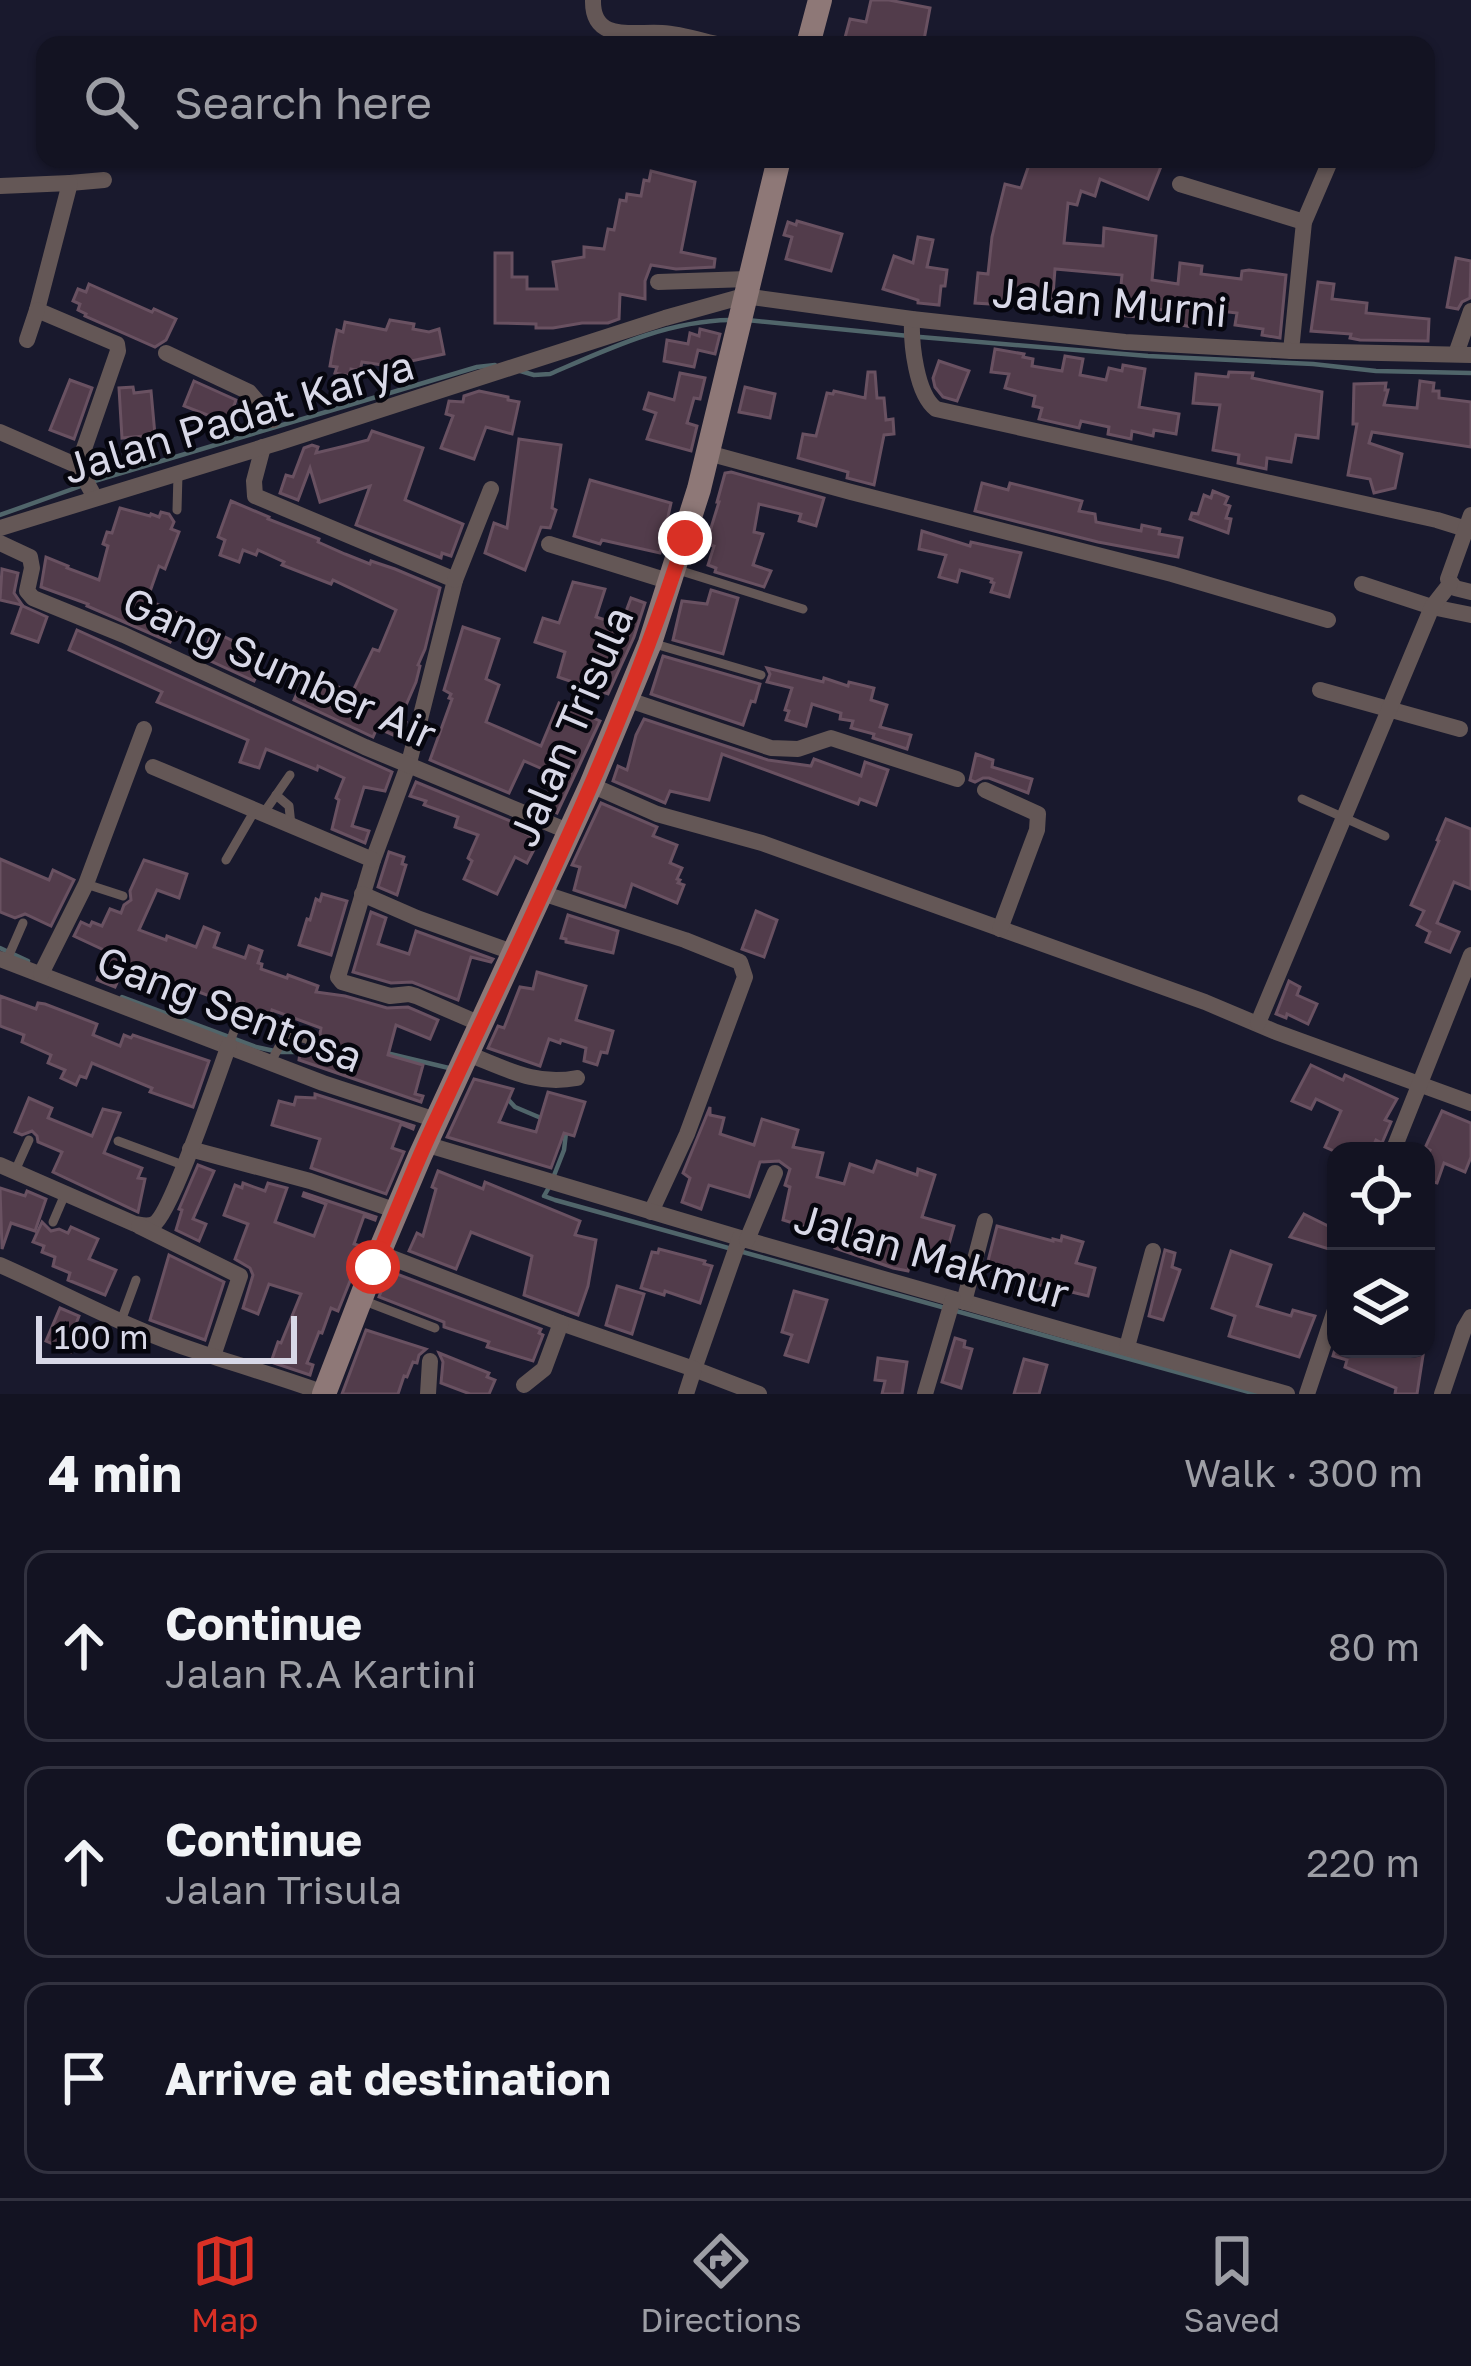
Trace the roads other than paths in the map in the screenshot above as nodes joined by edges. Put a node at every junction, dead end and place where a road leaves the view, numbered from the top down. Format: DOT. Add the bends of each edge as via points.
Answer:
graph roads {
  1 [pos="593,0"];
  2 [pos="820,0"];
  3 [pos="678,36"];
  4 [pos="810,36"];
  5 [pos="777,168"];
  6 [pos="1327,168"];
  7 [pos="104,180"];
  8 [pos="70,183"];
  9 [pos="1180,184"];
  10 [pos="0,186"];
  11 [pos="1304,222"];
  12 [pos="658,282"];
  13 [pos="742,306"];
  14 [pos="37,310"];
  15 [pos="1471,311"];
  16 [pos="912,331"];
  17 [pos="27,340"];
  18 [pos="1291,351"];
  19 [pos="166,353"];
  20 [pos="1464,355"];
  21 [pos="0,432"];
  22 [pos="274,436"];
  23 [pos="708,453"];
  24 [pos="178,473"];
  25 [pos="87,482"];
  26 [pos="491,489"];
  27 [pos="177,511"];
  28 [pos="1469,522"];
  29 [pos="0,528"];
  30 [pos="0,543"];
  31 [pos="549,544"];
  32 [pos="673,575"];
  33 [pos="455,580"];
  34 [pos="1362,584"];
  35 [pos="1450,584"];
  36 [pos="1471,592"];
  37 [pos="1432,607"];
  38 [pos="802,609"];
  39 [pos="1471,615"];
  40 [pos="1328,620"];
  41 [pos="650,643"];
  42 [pos="760,675"];
  43 [pos="1320,690"];
  44 [pos="626,699"];
  45 [pos="1389,711"];
  46 [pos="144,729"];
  47 [pos="1460,729"];
  48 [pos="409,764"];
  49 [pos="153,767"];
  50 [pos="290,775"];
  51 [pos="957,779"];
  52 [pos="591,785"];
  53 [pos="985,790"];
  54 [pos="276,795"];
  55 [pos="1302,799"];
  56 [pos="259,812"];
  57 [pos="1344,818"];
  58 [pos="291,826"];
  59 [pos="570,832"];
  60 [pos="1385,836"];
  61 [pos="226,860"];
  62 [pos="373,860"];
  63 [pos="86,884"];
  64 [pos="542,893"];
  65 [pos="362,894"];
  66 [pos="123,896"];
  67 [pos="23,923"];
  68 [pos="1000,929"];
  69 [pos="515,953"];
  70 [pos="1471,955"];
  71 [pos="3,960"];
  72 [pos="43,970"];
  73 [pos="242,1011"];
  74 [pos="1258,1023"];
  75 [pos="483,1025"];
  76 [pos="316,1042"];
  77 [pos="229,1045"];
  78 [pos="271,1062"];
  79 [pos="462,1067"];
  80 [pos="577,1078"];
  81 [pos="1418,1086"];
  82 [pos="1471,1103"];
  83 [pos="436,1120"];
  84 [pos="28,1140"];
  85 [pos="118,1141"];
  86 [pos="1397,1142"];
  87 [pos="425,1144"];
  88 [pos="187,1156"];
  89 [pos="8,1168"];
  90 [pos="775,1173"];
  91 [pos="65,1194"];
  92 [pos="398,1211"];
  93 [pos="651,1212"];
  94 [pos="985,1221"];
  95 [pos="53,1222"];
  96 [pos="135,1224"];
  97 [pos="740,1247"];
  98 [pos="1153,1251"];
  99 [pos="379,1253"];
  100 [pos="0,1265"];
  101 [pos="136,1280"];
  102 [pos="360,1300"];
  103 [pos="954,1306"];
  104 [pos="1471,1317"];
  105 [pos="121,1321"];
  106 [pos="561,1323"];
  107 [pos="435,1328"];
  108 [pos="1327,1333"];
  109 [pos="1126,1347"];
  110 [pos="213,1356"];
  111 [pos="430,1361"];
  112 [pos="694,1369"];
  113 [pos="524,1385"];
  114 [pos="324,1394"];
  115 [pos="428,1394"];
  116 [pos="686,1394"];
  117 [pos="759,1394"];
  118 [pos="925,1394"];
  119 [pos="1287,1394"];
  120 [pos="1306,1394"];
  121 [pos="1442,1394"];
  1 -- 3 [label="street" via="608,30"];
  2 -- 4 [label="street"];
  5 -- 13 [label="street, Jalan Trisula"];
  6 -- 11 [label="street"];
  7 -- 8 [label="street"];
  8 -- 10 [label="street"];
  8 -- 14 [label="street"];
  9 -- 11 [label="street"];
  11 -- 18 [label="street"];
  12 -- 13 [label="street, Jalan Murni"];
  13 -- 16 [label="street, Jalan Murni"];
  13 -- 22 [label="street, Jalan Padat Karya"];
  13 -- 23 [label="street, Jalan Trisula"];
  14 -- 17 [label="street"];
  14 -- 25 [label="street" via="116,344"];
  15 -- 20 [label="street"];
  16 -- 18 [label="street, Jalan Murni"];
  16 -- 28 [label="street" via="924,397 936,409"];
  18 -- 20 [label="street, Jalan Murni"];
  19 -- 22 [label="street" via="249,392"];
  21 -- 25 [label="street"];
  22 -- 24 [label="street, Jalan Padat Karya"];
  22 -- 33 [label="street" via="255,496"];
  23 -- 32 [label="street, Jalan Trisula"];
  23 -- 40 [label="street"];
  24 -- 25 [label="street, Jalan Padat Karya"];
  24 -- 27 [label="lane"];
  25 -- 29 [label="street, Jalan Padat Karya"];
  26 -- 33 [label="street"];
  28 -- 35 [label="street"];
  30 -- 48 [label="street, Gang Sumber Air" via="30,557 33,598"];
  31 -- 32 [label="street"];
  32 -- 38 [label="lane"];
  32 -- 41 [label="street, Jalan Trisula"];
  33 -- 48 [label="street"];
  34 -- 37 [label="street"];
  35 -- 36 [label="street"];
  35 -- 37 [label="street"];
  37 -- 39 [label="street"];
  37 -- 45 [label="street"];
  41 -- 42 [label="lane"];
  41 -- 44 [label="street, Jalan Trisula"];
  43 -- 45 [label="street"];
  44 -- 51 [label="street" via="771,748 832,738"];
  44 -- 52 [label="street, Jalan Trisula"];
  45 -- 47 [label="street"];
  45 -- 57 [label="street"];
  46 -- 63 [label="street"];
  48 -- 59 [label="street, Gang Sumber Air"];
  48 -- 62 [label="street"];
  49 -- 56 [label="street"];
  50 -- 54 [label="lane"];
  52 -- 59 [label="street, Jalan Trisula"];
  52 -- 68 [label="street"];
  53 -- 68 [label="street" via="1038,814"];
  54 -- 56 [label="lane"];
  54 -- 58 [label="lane" via="290,806"];
  55 -- 57 [label="lane"];
  56 -- 58 [label="street"];
  56 -- 61 [label="lane"];
  57 -- 60 [label="lane"];
  57 -- 74 [label="street"];
  58 -- 62 [label="street"];
  59 -- 64 [label="street, Jalan Trisula"];
  62 -- 65 [label="street"];
  63 -- 66 [label="lane"];
  63 -- 72 [label="street"];
  64 -- 69 [label="street, Jalan Trisula"];
  64 -- 93 [label="street" via="740,962 745,977"];
  65 -- 69 [label="street"];
  65 -- 75 [label="street" via="338,970 342,982 416,996"];
  67 -- 71 [label="lane"];
  68 -- 74 [label="street"];
  69 -- 75 [label="street, Jalan Trisula"];
  70 -- 81 [label="street"];
  71 -- 72 [label="street, Gang Sentosa"];
  72 -- 77 [label="street, Gang Sentosa"];
  73 -- 77 [label="lane"];
  74 -- 81 [label="street"];
  75 -- 79 [label="street, Jalan Trisula"];
  76 -- 78 [label="lane" via="288,1034"];
  77 -- 78 [label="street, Gang Sentosa"];
  77 -- 88 [label="street"];
  78 -- 83 [label="street, Gang Sentosa"];
  79 -- 80 [label="street" via="540,1082"];
  79 -- 83 [label="street, Jalan Trisula"];
  81 -- 82 [label="street"];
  81 -- 86 [label="street"];
  83 -- 87 [label="street, Jalan Trisula"];
  84 -- 89 [label="lane"];
  85 -- 88 [label="lane"];
  87 -- 92 [label="street, Jalan Trisula"];
  87 -- 93 [label="street, Jalan Makmur"];
  88 -- 92 [label="street" via="310,1181"];
  88 -- 96 [label="street" via="157,1222"];
  89 -- 91 [label="street"];
  90 -- 97 [label="street"];
  91 -- 95 [label="lane"];
  91 -- 96 [label="street"];
  92 -- 99 [label="street, Jalan Trisula"];
  93 -- 97 [label="street, Jalan Makmur"];
  94 -- 103 [label="street"];
  96 -- 110 [label="street" via="240,1276"];
  97 -- 103 [label="street, Jalan Makmur"];
  97 -- 112 [label="street"];
  98 -- 109 [label="street"];
  99 -- 102 [label="street, Jalan Trisula"];
  99 -- 106 [label="street"];
  100 -- 105 [label="street"];
  101 -- 105 [label="lane"];
  102 -- 107 [label="lane"];
  102 -- 114 [label="street, Jalan Trisula"];
  103 -- 109 [label="street, Jalan Makmur"];
  103 -- 118 [label="street"];
  104 -- 121 [label="street"];
  105 -- 110 [label="street"];
  106 -- 112 [label="street"];
  106 -- 113 [label="street" via="544,1369"];
  108 -- 120 [label="street"];
  109 -- 119 [label="street, Jalan Makmur"];
  110 -- 114 [label="street"];
  111 -- 115 [label="street"];
  112 -- 116 [label="street"];
  112 -- 117 [label="street"];
}
